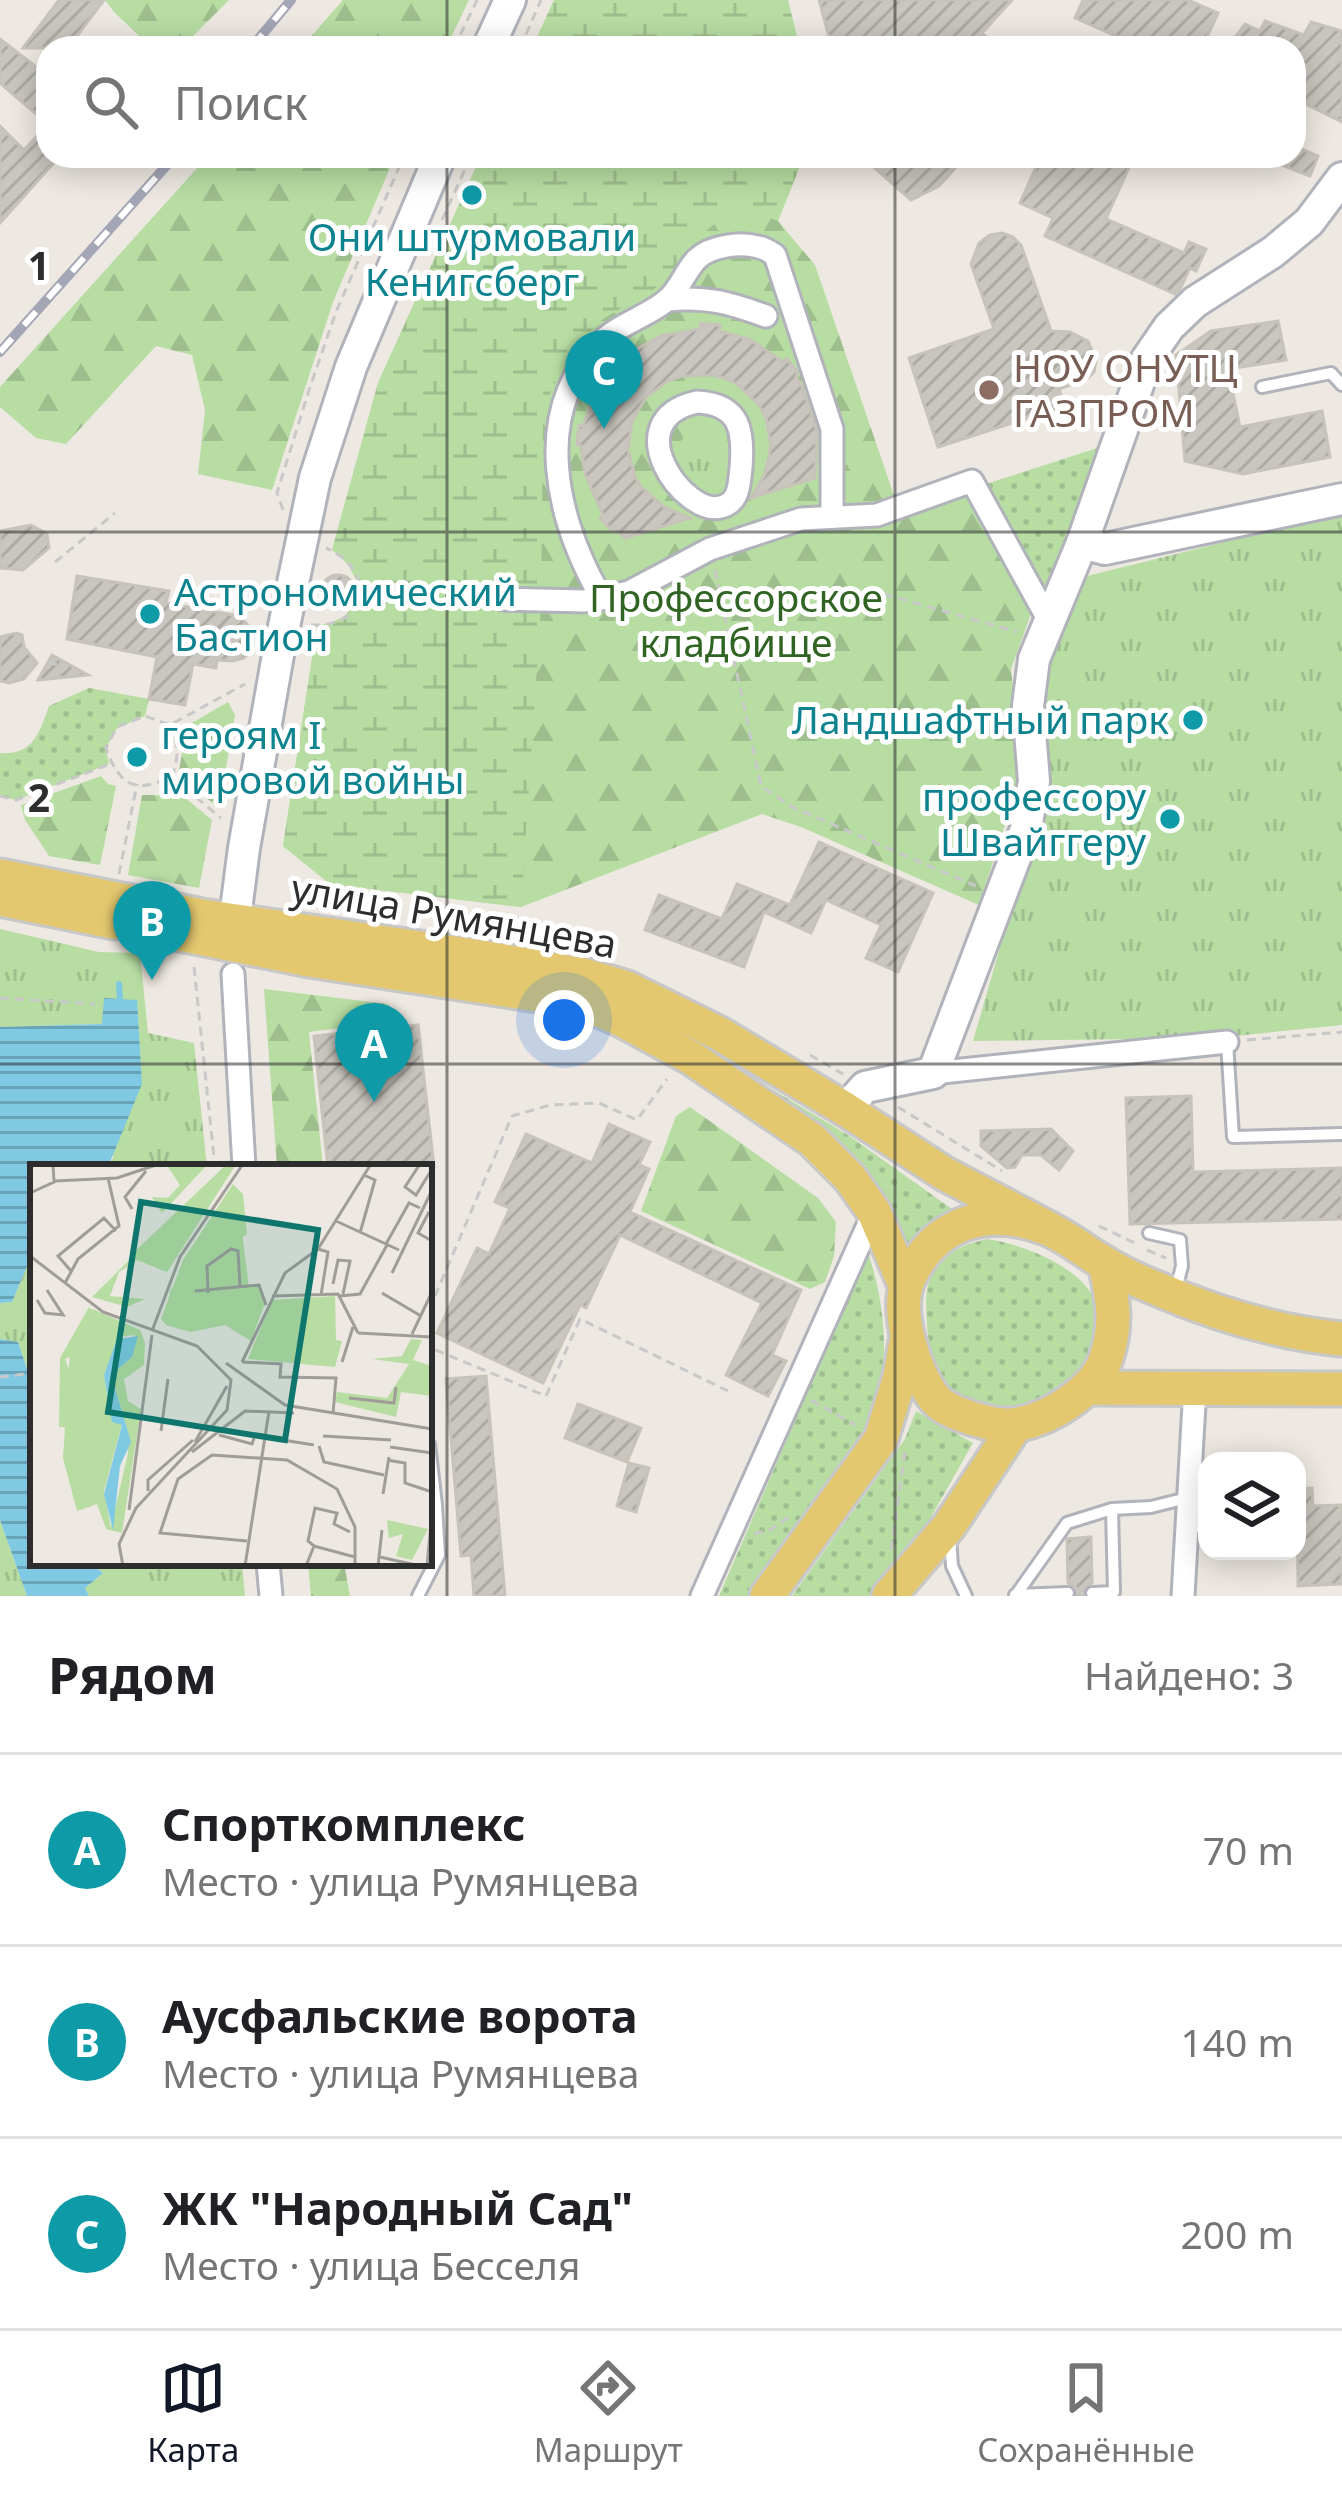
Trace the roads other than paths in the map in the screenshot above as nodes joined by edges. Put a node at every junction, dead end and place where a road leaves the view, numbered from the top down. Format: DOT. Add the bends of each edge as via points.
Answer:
graph roads {
  1 [pos="511,0"];
  2 [pos="494,36"];
  3 [pos="435,168"];
  4 [pos="1342,178"];
  5 [pos="668,300"];
  6 [pos="766,316"];
  7 [pos="1342,386"];
  8 [pos="1262,387"];
  9 [pos="1342,499"];
  10 [pos="721,507"];
  11 [pos="832,517"];
  12 [pos="734,542"];
  13 [pos="1082,543"];
  14 [pos="502,594"];
  15 [pos="602,599"];
  16 [pos="1045,629"];
  17 [pos="0,875"];
  18 [pos="0,899"];
  19 [pos="233,946"];
  20 [pos="1227,1042"];
  21 [pos="933,1073"];
  22 [pos="855,1098"];
  23 [pos="1342,1134"];
  24 [pos="244,1164"];
  25 [pos="874,1212"];
  26 [pos="1050,1229"];
  27 [pos="1149,1233"];
  28 [pos="1105,1263"];
  29 [pos="1178,1281"];
  30 [pos="905,1285"];
  31 [pos="907,1340"];
  32 [pos="1342,1340"];
  33 [pos="1195,1387"];
  34 [pos="1086,1388"];
  35 [pos="1342,1389"];
  36 [pos="1016,1425"];
  37 [pos="432,1470"];
  38 [pos="1190,1498"];
  39 [pos="1112,1509"];
  40 [pos="949,1526"];
  41 [pos="1197,1527"];
  42 [pos="268,1566"];
  43 [pos="1092,1592"];
  44 [pos="1068,1593"];
  45 [pos="1115,1594"];
  46 [pos="1014,1595"];
  47 [pos="271,1596"];
  48 [pos="418,1596"];
  49 [pos="702,1596"];
  50 [pos="767,1596"];
  51 [pos="889,1596"];
  52 [pos="966,1596"];
  53 [pos="1183,1596"];
  1 -- 2 [label="street"];
  3 -- 19 [label="street" via="351,367 315,478"];
  4 -- 13 [label="street" via="1310,222 1168,327 1147,359"];
  5 -- 6 [label="street" via="713,299"];
  5 -- 11 [label="street" via="698,257 718,247 775,255 832,429"];
  5 -- 15 [label="street" via="602,340 563,398 555,436 559,485 571,534"];
  7 -- 8 [label="lane" via="1331,373"];
  9 -- 13 [label="street" via="1105,549"];
  10 -- 10 [label="street" via="698,503 659,455 663,424 686,404 719,406 741,430 739,492"];
  10 -- 12 [label="street"];
  11 -- 12 [label="street"];
  11 -- 16 [label="street" via="877,514 972,481"];
  12 -- 15 [label="street"];
  13 -- 16 [label="street"];
  14 -- 15 [label="street"];
  16 -- 21 [label="street" via="1029,682 1034,781 1026,829"];
  17 -- 19 [label="main road, улица Румянцева"];
  18 -- 19 [label="main road, улица Румянцева"];
  19 -- 22 [label="main road, улица Румянцева" via="475,956 584,975"];
  19 -- 24 [label="street"];
  19 -- 25 [label="main road, улица Румянцева" via="585,1004 690,1057 812,1140"];
  20 -- 21 [label="street"];
  20 -- 23 [label="lane" via="1233,1137"];
  21 -- 22 [label="street"];
  22 -- 26 [label="main road, улица Румянцева" via="945,1174"];
  25 -- 30 [label="main road, улица Румянцева"];
  25 -- 49 [label="street"];
  26 -- 28 [label="main road"];
  26 -- 30 [label="main road" via="1013,1218 952,1228 923,1251"];
  27 -- 29 [label="lane" via="1180,1240"];
  28 -- 29 [label="main road"];
  28 -- 34 [label="main road" via="1112,1337"];
  29 -- 32 [label="main road" via="1304,1335"];
  30 -- 31 [label="main road"];
  31 -- 36 [label="main road" via="938,1404"];
  31 -- 50 [label="main road" via="881,1439"];
  33 -- 34 [label="main road"];
  33 -- 35 [label="main road"];
  33 -- 38 [label="street"];
  34 -- 36 [label="main road" via="1054,1412"];
  36 -- 40 [label="main road"];
  37 -- 48 [label="lane" via="439,1555"];
  38 -- 39 [label="lane"];
  38 -- 41 [label="street"];
  39 -- 45 [label="lane"];
  39 -- 46 [label="lane" via="1067,1522"];
  40 -- 51 [label="main road"];
  40 -- 52 [label="lane" via="952,1567"];
  41 -- 53 [label="street"];
  42 -- 47 [label="street"];
  43 -- 45 [label="lane"];
  44 -- 46 [label="lane"];
}
